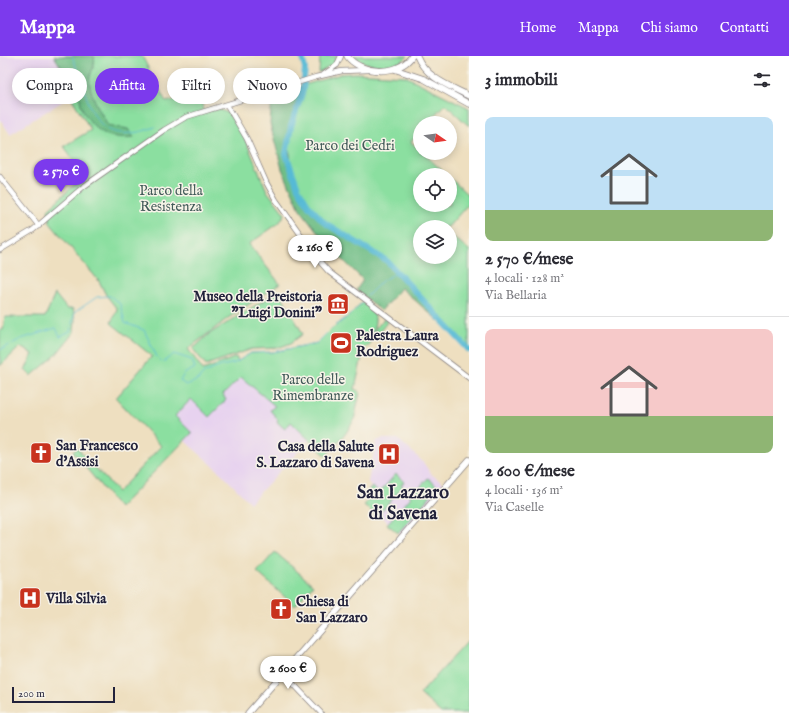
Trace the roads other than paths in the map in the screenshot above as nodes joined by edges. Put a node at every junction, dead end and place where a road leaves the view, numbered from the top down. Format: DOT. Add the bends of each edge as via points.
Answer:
graph roads {
  1 [pos="341,56"];
  2 [pos="347,56"];
  3 [pos="412,56"];
  4 [pos="417,56"];
  5 [pos="394,69"];
  6 [pos="371,70"];
  7 [pos="319,76"];
  8 [pos="469,96"];
  9 [pos="227,104"];
  10 [pos="469,104"];
  11 [pos="0,177"];
  12 [pos="39,226"];
  13 [pos="0,250"];
  14 [pos="469,378"];
  15 [pos="469,460"];
  16 [pos="283,673"];
  17 [pos="248,713"];
  18 [pos="320,713"];
  1 -- 7 [label="street" via="337,65"];
  2 -- 6 [label="main road" via="358,66"];
  3 -- 5 [label="main road" via="404,65"];
  4 -- 8 [label="main road" via="425,70 433,77"];
  5 -- 6 [label="main road"];
  5 -- 10 [label="main road" via="418,77"];
  6 -- 7 [label="street" via="342,71"];
  7 -- 9 [label="street"];
  9 -- 12 [label="street" via="194,114 169,127 83,187"];
  9 -- 14 [label="street" via="276,200 321,263 329,272"];
  11 -- 12 [label="street"];
  12 -- 13 [label="street"];
  15 -- 16 [label="main road"];
  16 -- 17 [label="main road"];
  16 -- 18 [label="street"];
}
